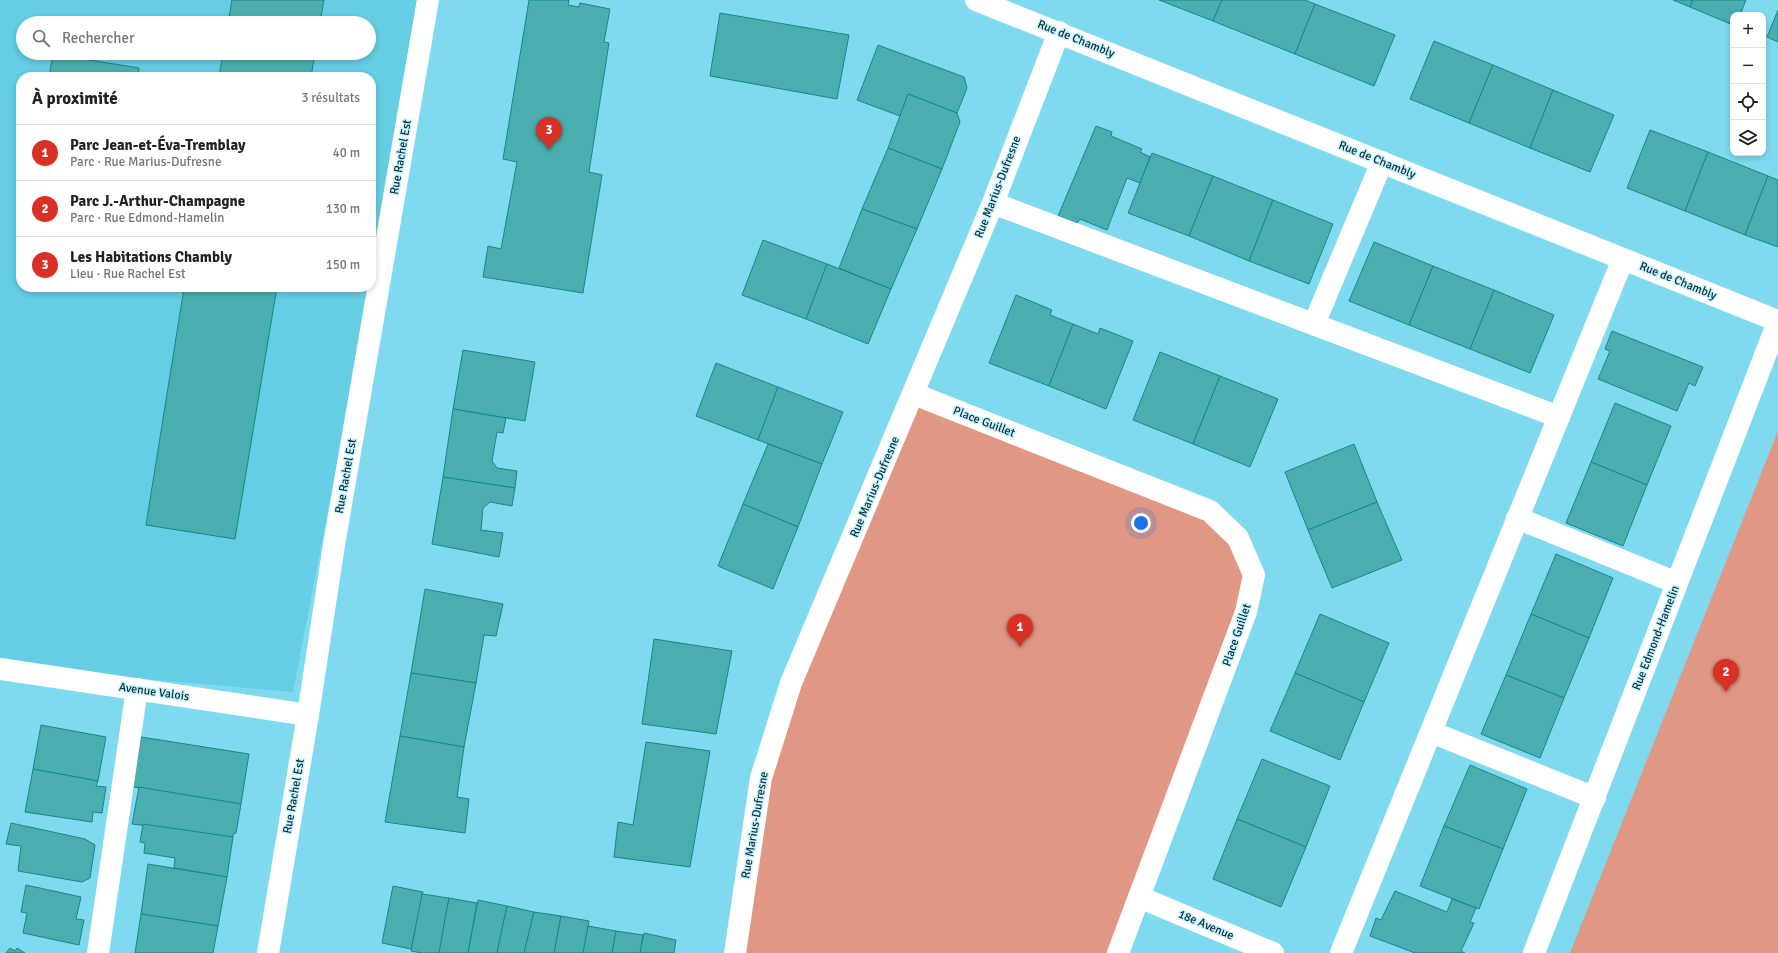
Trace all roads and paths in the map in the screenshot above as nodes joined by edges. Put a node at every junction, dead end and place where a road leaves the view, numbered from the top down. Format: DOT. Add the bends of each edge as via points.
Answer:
graph roads {
  1 [pos="428,0"];
  2 [pos="976,0"];
  3 [pos="1059,32"];
  4 [pos="1382,162"];
  5 [pos="993,203"];
  6 [pos="1623,259"];
  7 [pos="1778,322"];
  8 [pos="1314,324"];
  9 [pos="914,394"];
  10 [pos="1559,417"];
  11 [pos="1518,518"];
  12 [pos="1677,583"];
  13 [pos="0,669"];
  14 [pos="137,689"];
  15 [pos="308,715"];
  16 [pos="1431,732"];
  17 [pos="1595,798"];
  18 [pos="1139,897"];
  19 [pos="98,953"];
  20 [pos="268,953"];
  21 [pos="735,953"];
  22 [pos="1118,953"];
  23 [pos="1273,953"];
  24 [pos="1341,953"];
  25 [pos="1534,953"];
  1 -- 15 [label="street, Rue Rachel Est" via="335,537"];
  2 -- 3 [label="street, Rue de Chambly"];
  3 -- 4 [label="street, Rue de Chambly"];
  3 -- 5 [label="street, Rue Marius-Dufresne"];
  4 -- 6 [label="street, Rue de Chambly"];
  4 -- 8 [label="street"];
  5 -- 8 [label="street"];
  5 -- 9 [label="street, Rue Marius-Dufresne"];
  6 -- 7 [label="street, Rue de Chambly"];
  6 -- 10 [label="street"];
  7 -- 12 [label="street, Rue Edmond-Hamelin"];
  8 -- 10 [label="street"];
  9 -- 18 [label="street, Place Guillet" via="1210,511 1238,538 1254,575 1246,612"];
  9 -- 21 [label="street, Rue Marius-Dufresne" via="792,683 762,778"];
  10 -- 11 [label="street"];
  11 -- 12 [label="street"];
  11 -- 16 [label="street"];
  12 -- 17 [label="street, Rue Edmond-Hamelin"];
  13 -- 14 [label="street, Avenue Valois"];
  14 -- 15 [label="street, Avenue Valois"];
  14 -- 19 [label="street"];
  15 -- 20 [label="street, Rue Rachel Est"];
  16 -- 17 [label="street"];
  16 -- 24 [label="street"];
  17 -- 25 [label="street, Rue Edmond-Hamelin"];
  18 -- 22 [label="street, Place Guillet"];
  18 -- 23 [label="street, 18e Avenue"];
}
